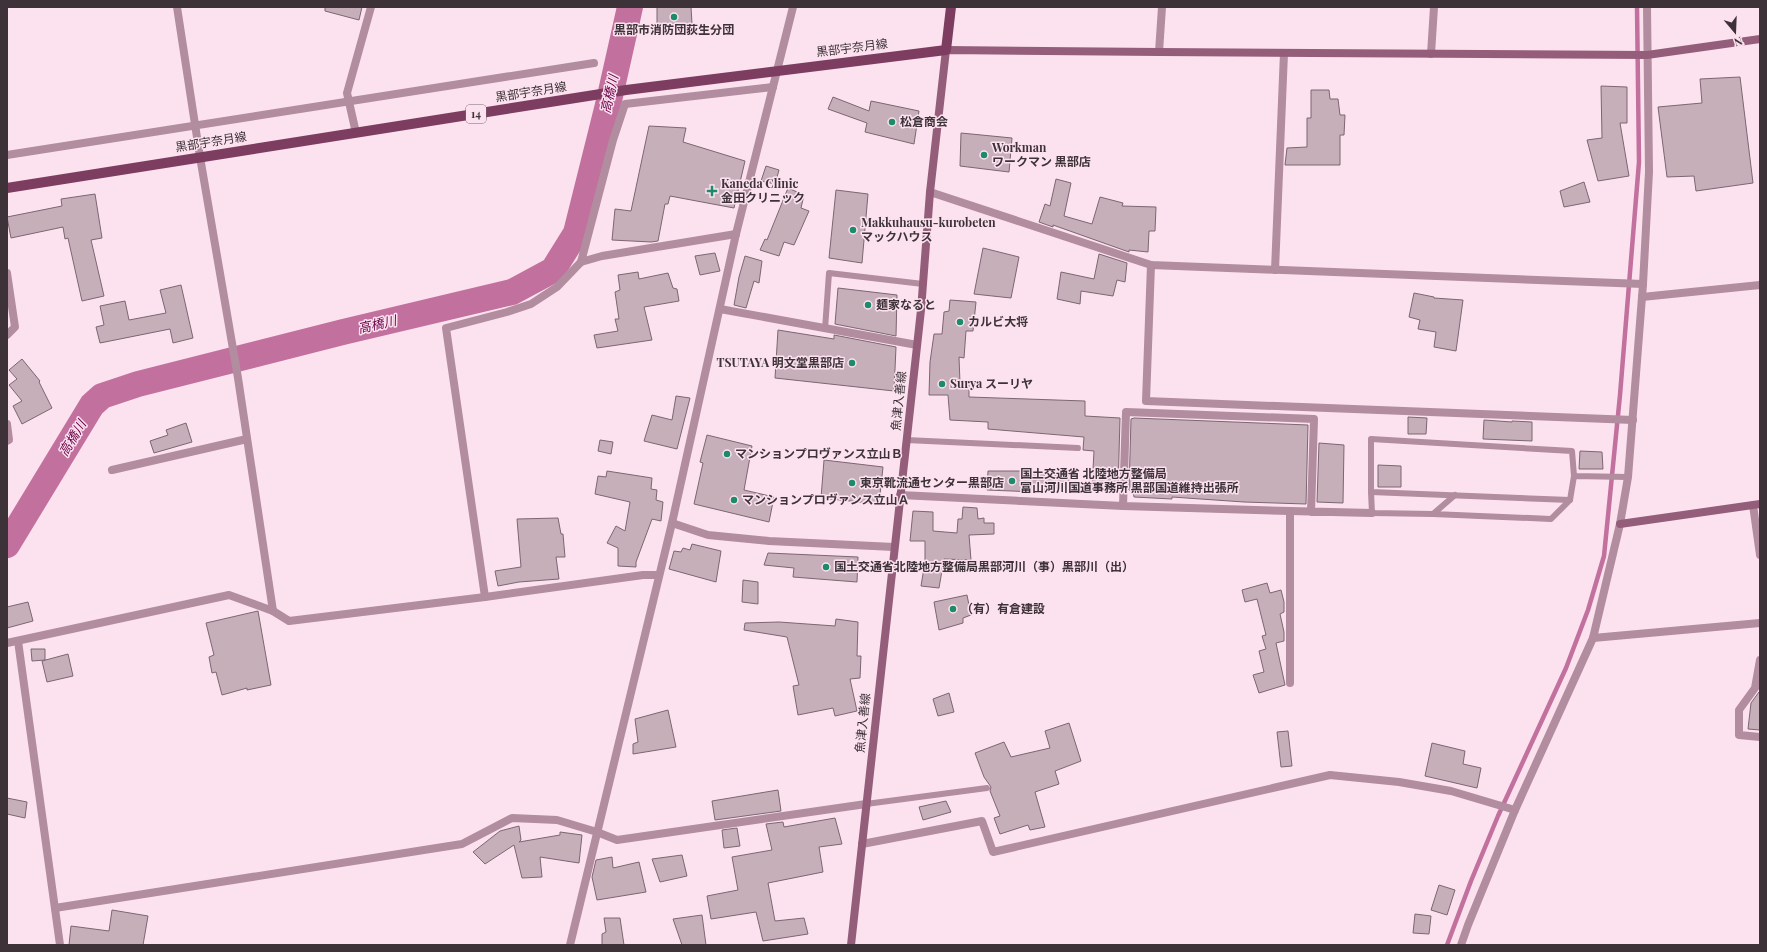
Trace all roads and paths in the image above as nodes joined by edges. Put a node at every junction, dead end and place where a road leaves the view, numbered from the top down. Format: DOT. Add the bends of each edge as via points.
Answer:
graph roads {
  1 [pos="177,7"];
  2 [pos="371,7"];
  3 [pos="793,7"];
  4 [pos="951,7"];
  5 [pos="1162,7"];
  6 [pos="1434,7"];
  7 [pos="1647,7"];
  8 [pos="1760,39"];
  9 [pos="946,50"];
  10 [pos="1159,52"];
  11 [pos="1284,53"];
  12 [pos="1431,54"];
  13 [pos="1647,55"];
  14 [pos="594,63"];
  15 [pos="778,70"];
  16 [pos="773,87"];
  17 [pos="349,102"];
  18 [pos="195,125"];
  19 [pos="356,133"];
  20 [pos="7,155"];
  21 [pos="200,157"];
  22 [pos="7,188"];
  23 [pos="930,192"];
  24 [pos="736,234"];
  25 [pos="581,262"];
  26 [pos="1151,265"];
  27 [pos="1275,270"];
  28 [pos="7,272"];
  29 [pos="923,284"];
  30 [pos="1643,284"];
  31 [pos="1760,285"];
  32 [pos="1642,298"];
  33 [pos="720,309"];
  34 [pos="826,329"];
  35 [pos="7,335"];
  36 [pos="917,345"];
  37 [pos="1633,420"];
  38 [pos="7,424"];
  39 [pos="248,439"];
  40 [pos="906,440"];
  41 [pos="7,441"];
  42 [pos="1078,448"];
  43 [pos="112,470"];
  44 [pos="1574,476"];
  45 [pos="1628,477"];
  46 [pos="1371,492"];
  47 [pos="900,495"];
  48 [pos="1455,496"];
  49 [pos="1570,500"];
  50 [pos="1757,504"];
  51 [pos="1123,506"];
  52 [pos="1290,511"];
  53 [pos="1311,512"];
  54 [pos="1372,513"];
  55 [pos="1433,514"];
  56 [pos="672,523"];
  57 [pos="1620,524"];
  58 [pos="894,547"];
  59 [pos="1760,554"];
  60 [pos="659,575"];
  61 [pos="486,597"];
  62 [pos="273,611"];
  63 [pos="1760,623"];
  64 [pos="1594,638"];
  65 [pos="18,641"];
  66 [pos="7,643"];
  67 [pos="1760,660"];
  68 [pos="1290,683"];
  69 [pos="1760,737"];
  70 [pos="987,788"];
  71 [pos="866,804"];
  72 [pos="1515,810"];
  73 [pos="596,832"];
  74 [pos="862,844"];
  75 [pos="55,908"];
  76 [pos="60,945"];
  77 [pos="570,945"];
  78 [pos="851,945"];
  79 [pos="1461,945"];
  1 -- 18 [label="street"];
  2 -- 17 [label="street" via="347,93"];
  3 -- 15 [label="street"];
  4 -- 9 [label="main road"];
  5 -- 10 [label="street"];
  6 -- 12 [label="street"];
  7 -- 13 [label="street"];
  8 -- 13 [label="street"];
  9 -- 10 [label="street"];
  9 -- 15 [label="main road, 黒部宇奈月線 / 14"];
  9 -- 23 [label="street, 魚津入善線"];
  10 -- 11 [label="street"];
  11 -- 12 [label="street"];
  11 -- 27 [label="street"];
  12 -- 13 [label="street"];
  13 -- 30 [label="street" via="1649,172"];
  14 -- 17 [label="street"];
  15 -- 16 [label="street"];
  15 -- 19 [label="main road, 黒部宇奈月線 / 14" via="630,90"];
  16 -- 24 [label="street"];
  16 -- 25 [label="street" via="625,104"];
  17 -- 18 [label="street"];
  17 -- 19 [label="street"];
  18 -- 20 [label="street"];
  18 -- 21 [label="street"];
  19 -- 21 [label="main road, 黒部宇奈月線 / 14"];
  21 -- 22 [label="main road, 黒部宇奈月線 / 14"];
  21 -- 39 [label="street"];
  23 -- 26 [label="street"];
  23 -- 29 [label="street, 魚津入善線"];
  24 -- 25 [label="street" via="602,256"];
  24 -- 33 [label="street"];
  25 -- 61 [label="street" via="557,287 531,304 446,328"];
  26 -- 27 [label="street"];
  26 -- 37 [label="street" via="1146,401"];
  27 -- 30 [label="street"];
  28 -- 35 [label="street" via="15,326"];
  29 -- 34 [label="lane" via="829,273"];
  29 -- 36 [label="street, 魚津入善線"];
  30 -- 32 [label="street"];
  31 -- 32 [label="street"];
  32 -- 37 [label="street"];
  33 -- 34 [label="street"];
  33 -- 56 [label="street"];
  34 -- 36 [label="street"];
  36 -- 40 [label="street, 魚津入善線"];
  37 -- 45 [label="street"];
  38 -- 41 [label="street"];
  39 -- 43 [label="street"];
  39 -- 62 [label="street"];
  40 -- 42 [label="lane"];
  40 -- 47 [label="street, 魚津入善線"];
  44 -- 45 [label="lane"];
  44 -- 46 [label="lane" via="1572,451 1371,439"];
  44 -- 49 [label="lane"];
  45 -- 57 [label="street"];
  46 -- 48 [label="lane"];
  46 -- 54 [label="lane"];
  47 -- 51 [label="street"];
  47 -- 58 [label="street, 魚津入善線"];
  48 -- 49 [label="lane"];
  48 -- 55 [label="lane"];
  49 -- 55 [label="lane" via="1551,519"];
  50 -- 57 [label="street"];
  50 -- 59 [label="street"];
  51 -- 52 [label="street"];
  51 -- 53 [label="street" via="1126,412 1314,419"];
  52 -- 53 [label="street"];
  52 -- 68 [label="street"];
  53 -- 54 [label="street"];
  54 -- 55 [label="lane"];
  56 -- 58 [label="street" via="708,535 754,540"];
  56 -- 60 [label="street"];
  57 -- 64 [label="street"];
  58 -- 71 [label="street, 魚津入善線"];
  60 -- 61 [label="street" via="643,575"];
  60 -- 73 [label="street"];
  61 -- 62 [label="street" via="289,621"];
  62 -- 65 [label="street" via="229,595"];
  63 -- 64 [label="street"];
  64 -- 72 [label="street"];
  65 -- 66 [label="street"];
  65 -- 75 [label="street"];
  67 -- 69 [label="street" via="1755,688 1739,710 1739,735"];
  70 -- 71 [label="lane"];
  71 -- 73 [label="street" via="617,840"];
  71 -- 74 [label="street, 魚津入善線"];
  72 -- 74 [label="street" via="1451,791 1399,782 1330,775 993,852 982,821"];
  72 -- 79 [label="street"];
  73 -- 75 [label="street" via="557,820 512,818 462,844"];
  73 -- 77 [label="street"];
  74 -- 78 [label="street, 魚津入善線"];
  75 -- 76 [label="street"];
}
